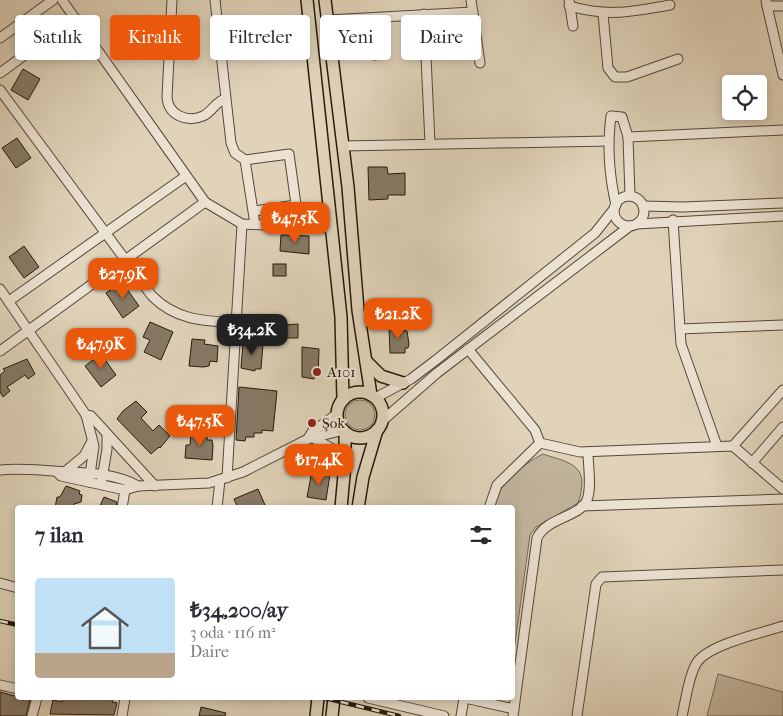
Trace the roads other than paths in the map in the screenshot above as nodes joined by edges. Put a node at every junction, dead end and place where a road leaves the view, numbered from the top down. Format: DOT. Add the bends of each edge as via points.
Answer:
graph roads {
  1 [pos="53,0"];
  2 [pos="62,0"];
  3 [pos="172,0"];
  4 [pos="215,0"];
  5 [pos="307,0"];
  6 [pos="325,0"];
  7 [pos="471,0"];
  8 [pos="569,3"];
  9 [pos="766,3"];
  10 [pos="670,5"];
  11 [pos="783,6"];
  12 [pos="473,12"];
  13 [pos="424,14"];
  14 [pos="603,14"];
  15 [pos="72,15"];
  16 [pos="327,15"];
  17 [pos="391,16"];
  18 [pos="572,26"];
  19 [pos="0,38"];
  20 [pos="100,55"];
  21 [pos="678,59"];
  22 [pos="17,60"];
  23 [pos="333,60"];
  24 [pos="480,63"];
  25 [pos="0,73"];
  26 [pos="783,75"];
  27 [pos="0,90"];
  28 [pos="225,99"];
  29 [pos="783,130"];
  30 [pos="628,137"];
  31 [pos="608,141"];
  32 [pos="430,142"];
  33 [pos="343,146"];
  34 [pos="245,160"];
  35 [pos="186,176"];
  36 [pos="630,196"];
  37 [pos="205,202"];
  38 [pos="783,203"];
  39 [pos="296,205"];
  40 [pos="643,206"];
  41 [pos="615,207"];
  42 [pos="254,211"];
  43 [pos="783,216"];
  44 [pos="673,220"];
  45 [pos="242,224"];
  46 [pos="255,224"];
  47 [pos="633,225"];
  48 [pos="299,226"];
  49 [pos="330,228"];
  50 [pos="105,234"];
  51 [pos="126,261"];
  52 [pos="0,289"];
  53 [pos="9,301"];
  54 [pos="238,323"];
  55 [pos="783,325"];
  56 [pos="680,329"];
  57 [pos="29,330"];
  58 [pos="468,349"];
  59 [pos="0,351"];
  60 [pos="366,361"];
  61 [pos="403,383"];
  62 [pos="783,390"];
  63 [pos="373,396"];
  64 [pos="343,400"];
  65 [pos="337,414"];
  66 [pos="86,415"];
  67 [pos="380,425"];
  68 [pos="783,428"];
  69 [pos="344,431"];
  70 [pos="107,434"];
  71 [pos="92,439"];
  72 [pos="312,439"];
  73 [pos="540,443"];
  74 [pos="717,446"];
  75 [pos="733,446"];
  76 [pos="588,452"];
  77 [pos="752,463"];
  78 [pos="346,464"];
  79 [pos="0,470"];
  80 [pos="61,471"];
  81 [pos="90,478"];
  82 [pos="223,479"];
  83 [pos="102,480"];
  84 [pos="138,486"];
  85 [pos="155,486"];
  86 [pos="783,489"];
  87 [pos="125,490"];
  88 [pos="783,499"];
  89 [pos="122,505"];
  90 [pos="218,505"];
  91 [pos="340,505"];
  92 [pos="358,505"];
  93 [pos="490,505"];
  94 [pos="582,506"];
  95 [pos="783,570"];
  96 [pos="0,583"];
  97 [pos="15,587"];
  98 [pos="783,626"];
  99 [pos="0,685"];
  100 [pos="15,688"];
  101 [pos="37,700"];
  102 [pos="125,700"];
  103 [pos="318,700"];
  104 [pos="334,700"];
  105 [pos="376,700"];
  106 [pos="464,700"];
  107 [pos="470,700"];
  108 [pos="514,714"];
  109 [pos="33,716"];
  110 [pos="122,716"];
  111 [pos="316,716"];
  112 [pos="332,716"];
  113 [pos="444,716"];
  114 [pos="461,716"];
  115 [pos="577,716"];
  116 [pos="682,716"];
  1 -- 19 [label="street"];
  2 -- 15 [label="street"];
  3 -- 28 [label="street" via="167,100 170,107 182,118 199,117"];
  4 -- 28 [label="street"];
  5 -- 49 [label="main road"];
  6 -- 16 [label="main road"];
  7 -- 12 [label="street"];
  8 -- 14 [label="street"];
  8 -- 18 [label="street"];
  9 -- 11 [label="street"];
  9 -- 26 [label="street"];
  10 -- 14 [label="street"];
  12 -- 13 [label="street"];
  12 -- 24 [label="street"];
  13 -- 17 [label="street"];
  13 -- 32 [label="street"];
  14 -- 21 [label="street" via="608,68 615,76 627,78"];
  20 -- 35 [label="street"];
  22 -- 25 [label="street"];
  23 -- 33 [label="main road"];
  27 -- 50 [label="street"];
  28 -- 34 [label="street" via="232,149"];
  29 -- 30 [label="street"];
  30 -- 31 [label="street" via="622,117 611,116"];
  30 -- 36 [label="street"];
  31 -- 32 [label="street"];
  31 -- 41 [label="street"];
  32 -- 33 [label="street"];
  33 -- 60 [label="main road" via="358,310"];
  34 -- 39 [label="street" via="289,154"];
  34 -- 42 [label="street"];
  35 -- 37 [label="street"];
  35 -- 50 [label="street"];
  36 -- 40 [label="street"];
  36 -- 41 [label="street" via="620,199"];
  37 -- 45 [label="street"];
  37 -- 51 [label="street"];
  38 -- 40 [label="street"];
  39 -- 42 [label="street"];
  39 -- 48 [label="street"];
  40 -- 47 [label="street" via="643,216"];
  41 -- 47 [label="street" via="618,221"];
  41 -- 61 [label="street" via="595,233"];
  42 -- 46 [label="street"];
  43 -- 44 [label="street"];
  44 -- 47 [label="street"];
  44 -- 56 [label="street"];
  45 -- 46 [label="street"];
  45 -- 54 [label="street"];
  46 -- 48 [label="street"];
  47 -- 58 [label="street" via="614,236"];
  48 -- 49 [label="street"];
  49 -- 64 [label="main road" via="343,336"];
  50 -- 51 [label="street"];
  50 -- 53 [label="street"];
  51 -- 54 [label="street" via="152,296 170,311 191,320"];
  51 -- 57 [label="street"];
  52 -- 53 [label="street"];
  53 -- 57 [label="street"];
  54 -- 82 [label="street"];
  55 -- 56 [label="street"];
  56 -- 74 [label="street" via="681,344"];
  57 -- 59 [label="street"];
  57 -- 66 [label="street"];
  58 -- 67 [label="street"];
  58 -- 73 [label="street" via="535,430"];
  60 -- 61 [label="main road" via="381,376"];
  60 -- 63 [label="main road"];
  61 -- 63 [label="street"];
  62 -- 75 [label="street"];
  63 -- 64 [label="main road" via="356,392"];
  63 -- 67 [label="main road" via="382,411"];
  64 -- 65 [label="main road"];
  65 -- 69 [label="main road"];
  65 -- 72 [label="street" via="312,432"];
  66 -- 70 [label="street" via="91,416"];
  66 -- 71 [label="street"];
  67 -- 69 [label="main road" via="369,436 359,437"];
  67 -- 92 [label="main road" via="363,476"];
  68 -- 77 [label="street"];
  69 -- 72 [label="street"];
  69 -- 78 [label="main road"];
  70 -- 83 [label="street"];
  70 -- 85 [label="street"];
  71 -- 80 [label="street" via="84,456"];
  71 -- 81 [label="street" via="94,454"];
  72 -- 78 [label="street" via="331,448"];
  72 -- 82 [label="street"];
  73 -- 76 [label="street"];
  73 -- 93 [label="street" via="496,485"];
  74 -- 75 [label="street"];
  74 -- 76 [label="street"];
  75 -- 77 [label="street"];
  76 -- 94 [label="street" via="588,494"];
  77 -- 86 [label="street"];
  78 -- 91 [label="main road"];
  79 -- 80 [label="street"];
  80 -- 81 [label="street" via="61,476"];
  81 -- 83 [label="street"];
  82 -- 85 [label="street"];
  82 -- 90 [label="street"];
  83 -- 84 [label="street" via="125,479"];
  83 -- 87 [label="street"];
  84 -- 85 [label="street"];
  84 -- 87 [label="street"];
  87 -- 89 [label="street"];
  88 -- 94 [label="street"];
  94 -- 108 [label="street" via="546,527 538,538"];
  95 -- 115 [label="street" via="602,577 596,584"];
  96 -- 97 [label="street"];
  98 -- 116 [label="street" via="714,650 701,658 695,665"];
  99 -- 100 [label="street"];
  101 -- 109 [label="street"];
  102 -- 110 [label="street"];
  103 -- 111 [label="main road"];
  104 -- 112 [label="main road"];
  105 -- 113 [label="street"];
  106 -- 114 [label="street"];
  107 -- 108 [label="street"];
}
